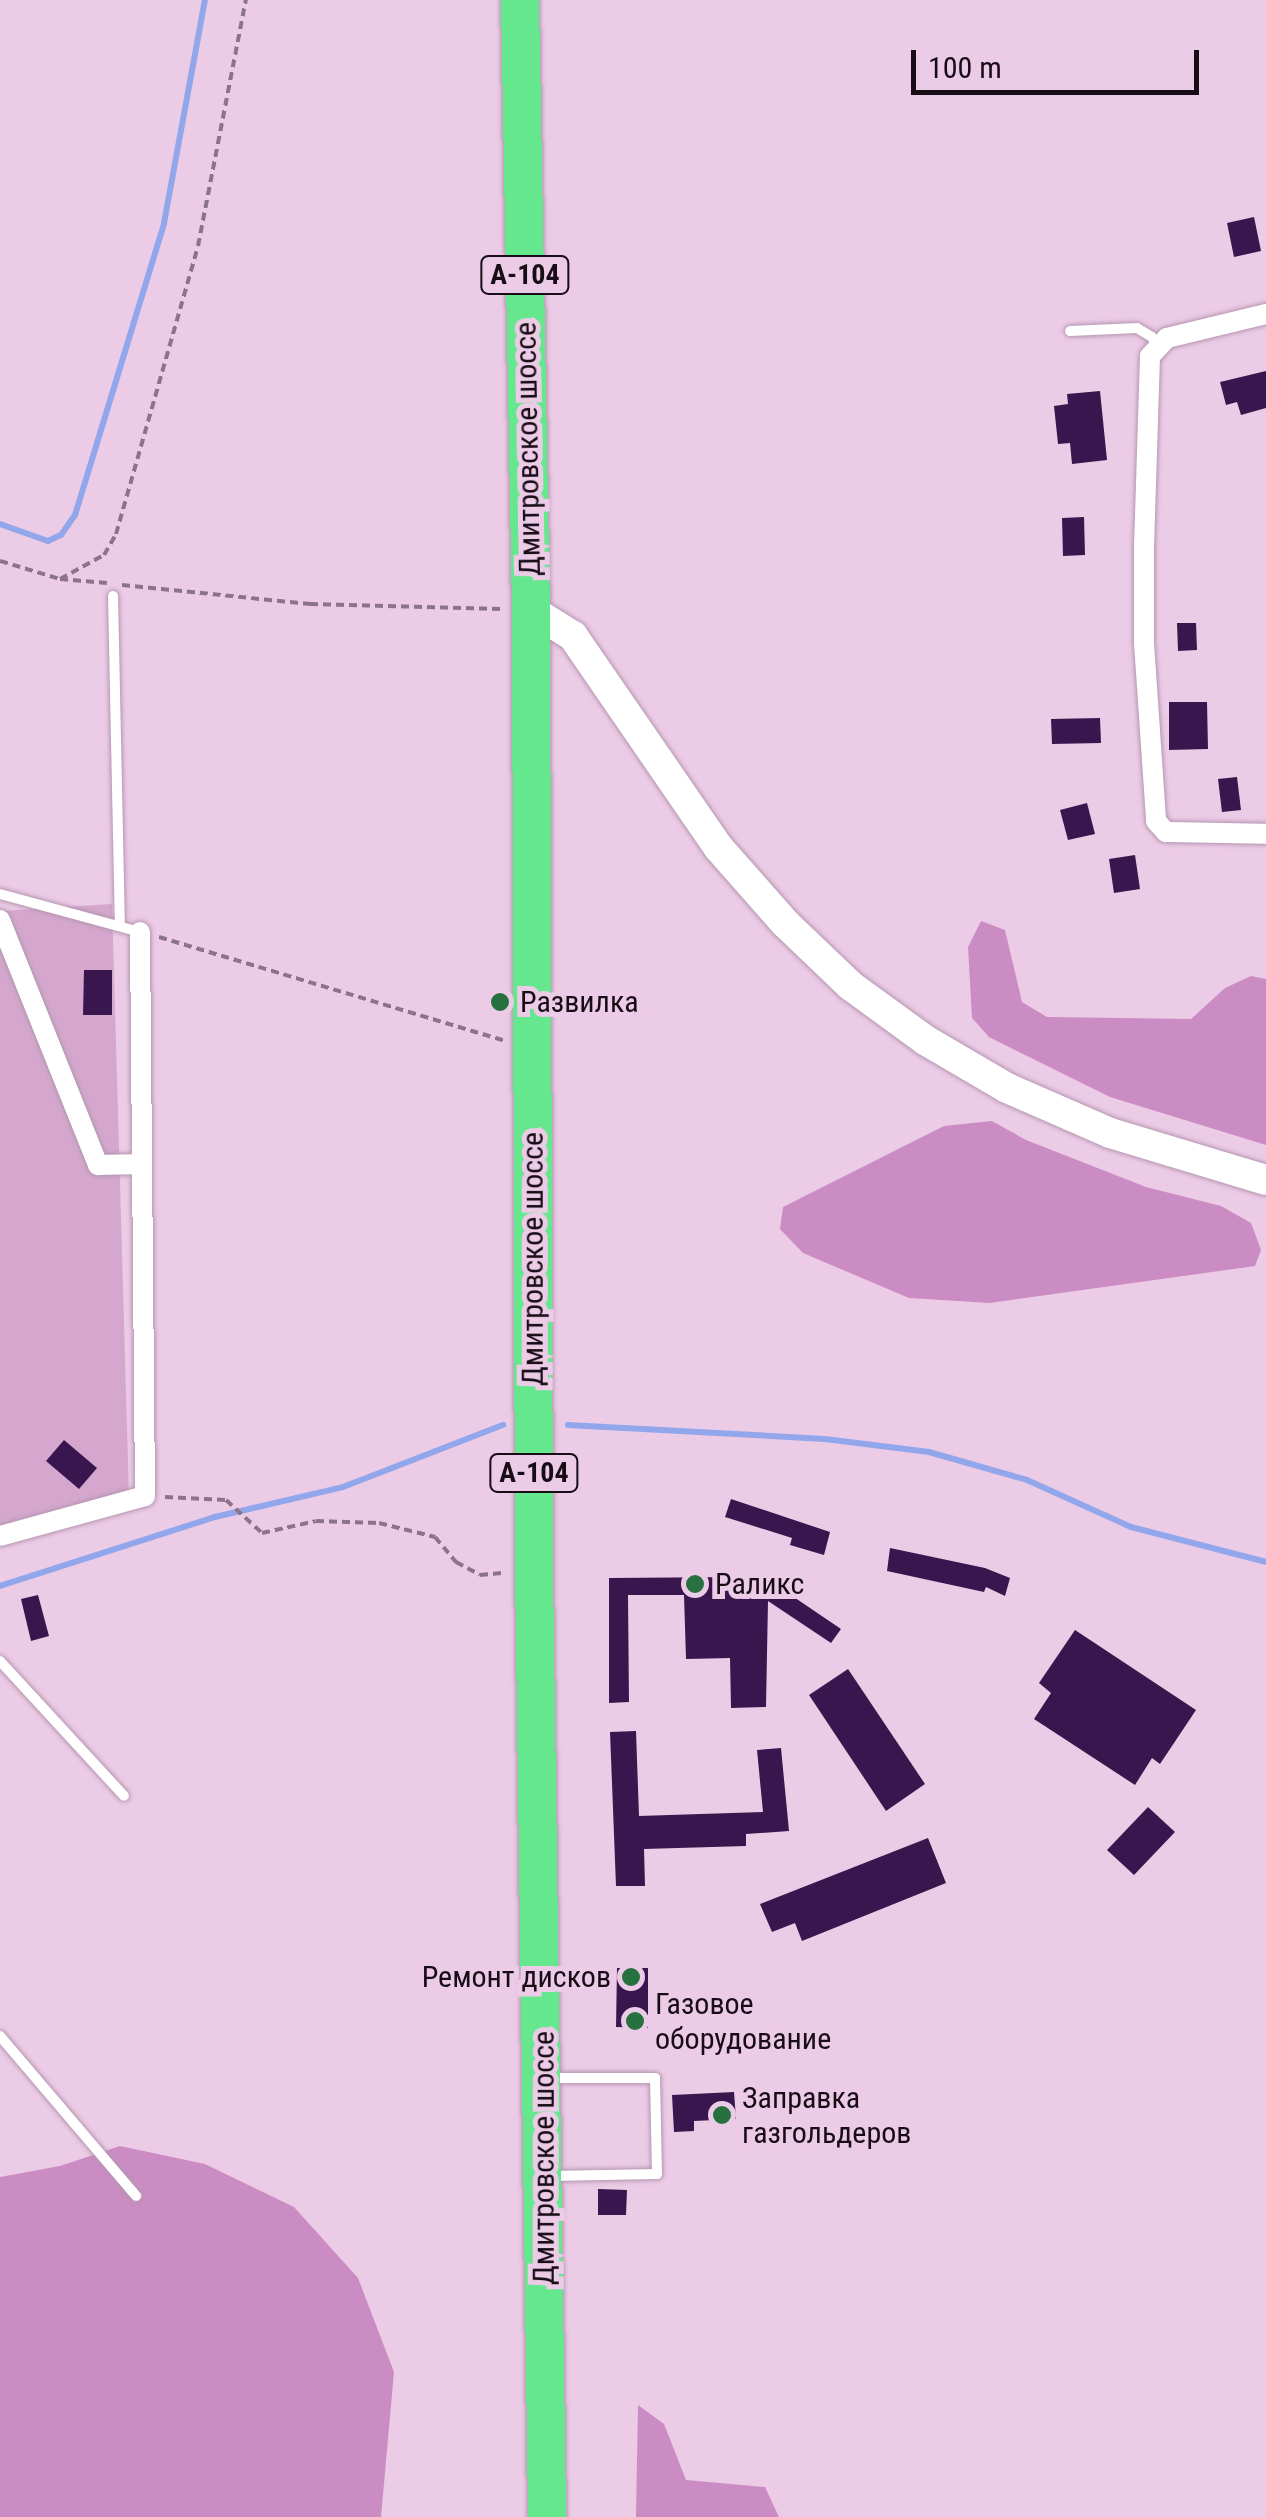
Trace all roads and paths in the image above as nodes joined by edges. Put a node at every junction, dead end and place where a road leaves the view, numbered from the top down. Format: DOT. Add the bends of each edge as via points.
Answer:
graph roads {
  1 [pos="246,0"];
  2 [pos="520,0"];
  3 [pos="1266,314"];
  4 [pos="1070,331"];
  5 [pos="1158,348"];
  6 [pos="0,560"];
  7 [pos="60,578"];
  8 [pos="113,596"];
  9 [pos="531,610"];
  10 [pos="1266,834"];
  11 [pos="0,894"];
  12 [pos="0,920"];
  13 [pos="130,929"];
  14 [pos="532,1049"];
  15 [pos="142,1164"];
  16 [pos="1266,1180"];
  17 [pos="145,1496"];
  18 [pos="0,1536"];
  19 [pos="534,1570"];
  20 [pos="0,1661"];
  21 [pos="124,1796"];
  22 [pos="0,2036"];
  23 [pos="544,2078"];
  24 [pos="544,2176"];
  25 [pos="136,2196"];
  26 [pos="547,2517"];
  1 -- 7 [label="path" via="198,246 116,534 104,555"];
  2 -- 9 [label="highway, Дмитровское шоссе / А-104"];
  3 -- 5 [label="street" via="1167,338"];
  4 -- 5 [label="lane" via="1138,328"];
  5 -- 10 [label="street" via="1150,356 1144,544 1156,821 1166,832"];
  6 -- 7 [label="path"];
  7 -- 9 [label="path" via="310,604"];
  8 -- 13 [label="lane"];
  9 -- 14 [label="highway, Дмитровское шоссе / А-104"];
  9 -- 16 [label="street" via="573,636 718,847 851,986 1006,1088 1110,1133"];
  11 -- 13 [label="lane"];
  12 -- 15 [label="street" via="98,1165"];
  13 -- 14 [label="path"];
  13 -- 15 [label="street"];
  14 -- 19 [label="highway, Дмитровское шоссе / А-104"];
  15 -- 17 [label="street"];
  17 -- 18 [label="street"];
  17 -- 19 [label="path" via="226,1500 262,1533 316,1521 379,1523 435,1537 456,1562 480,1575"];
  19 -- 23 [label="highway, Дмитровское шоссе / А-104"];
  20 -- 21 [label="lane"];
  22 -- 25 [label="lane"];
  23 -- 24 [label="highway, Дмитровское шоссе / А-104"];
  23 -- 24 [label="lane" via="654,2078 657,2174"];
  24 -- 26 [label="highway, Дмитровское шоссе / А-104"];
}
